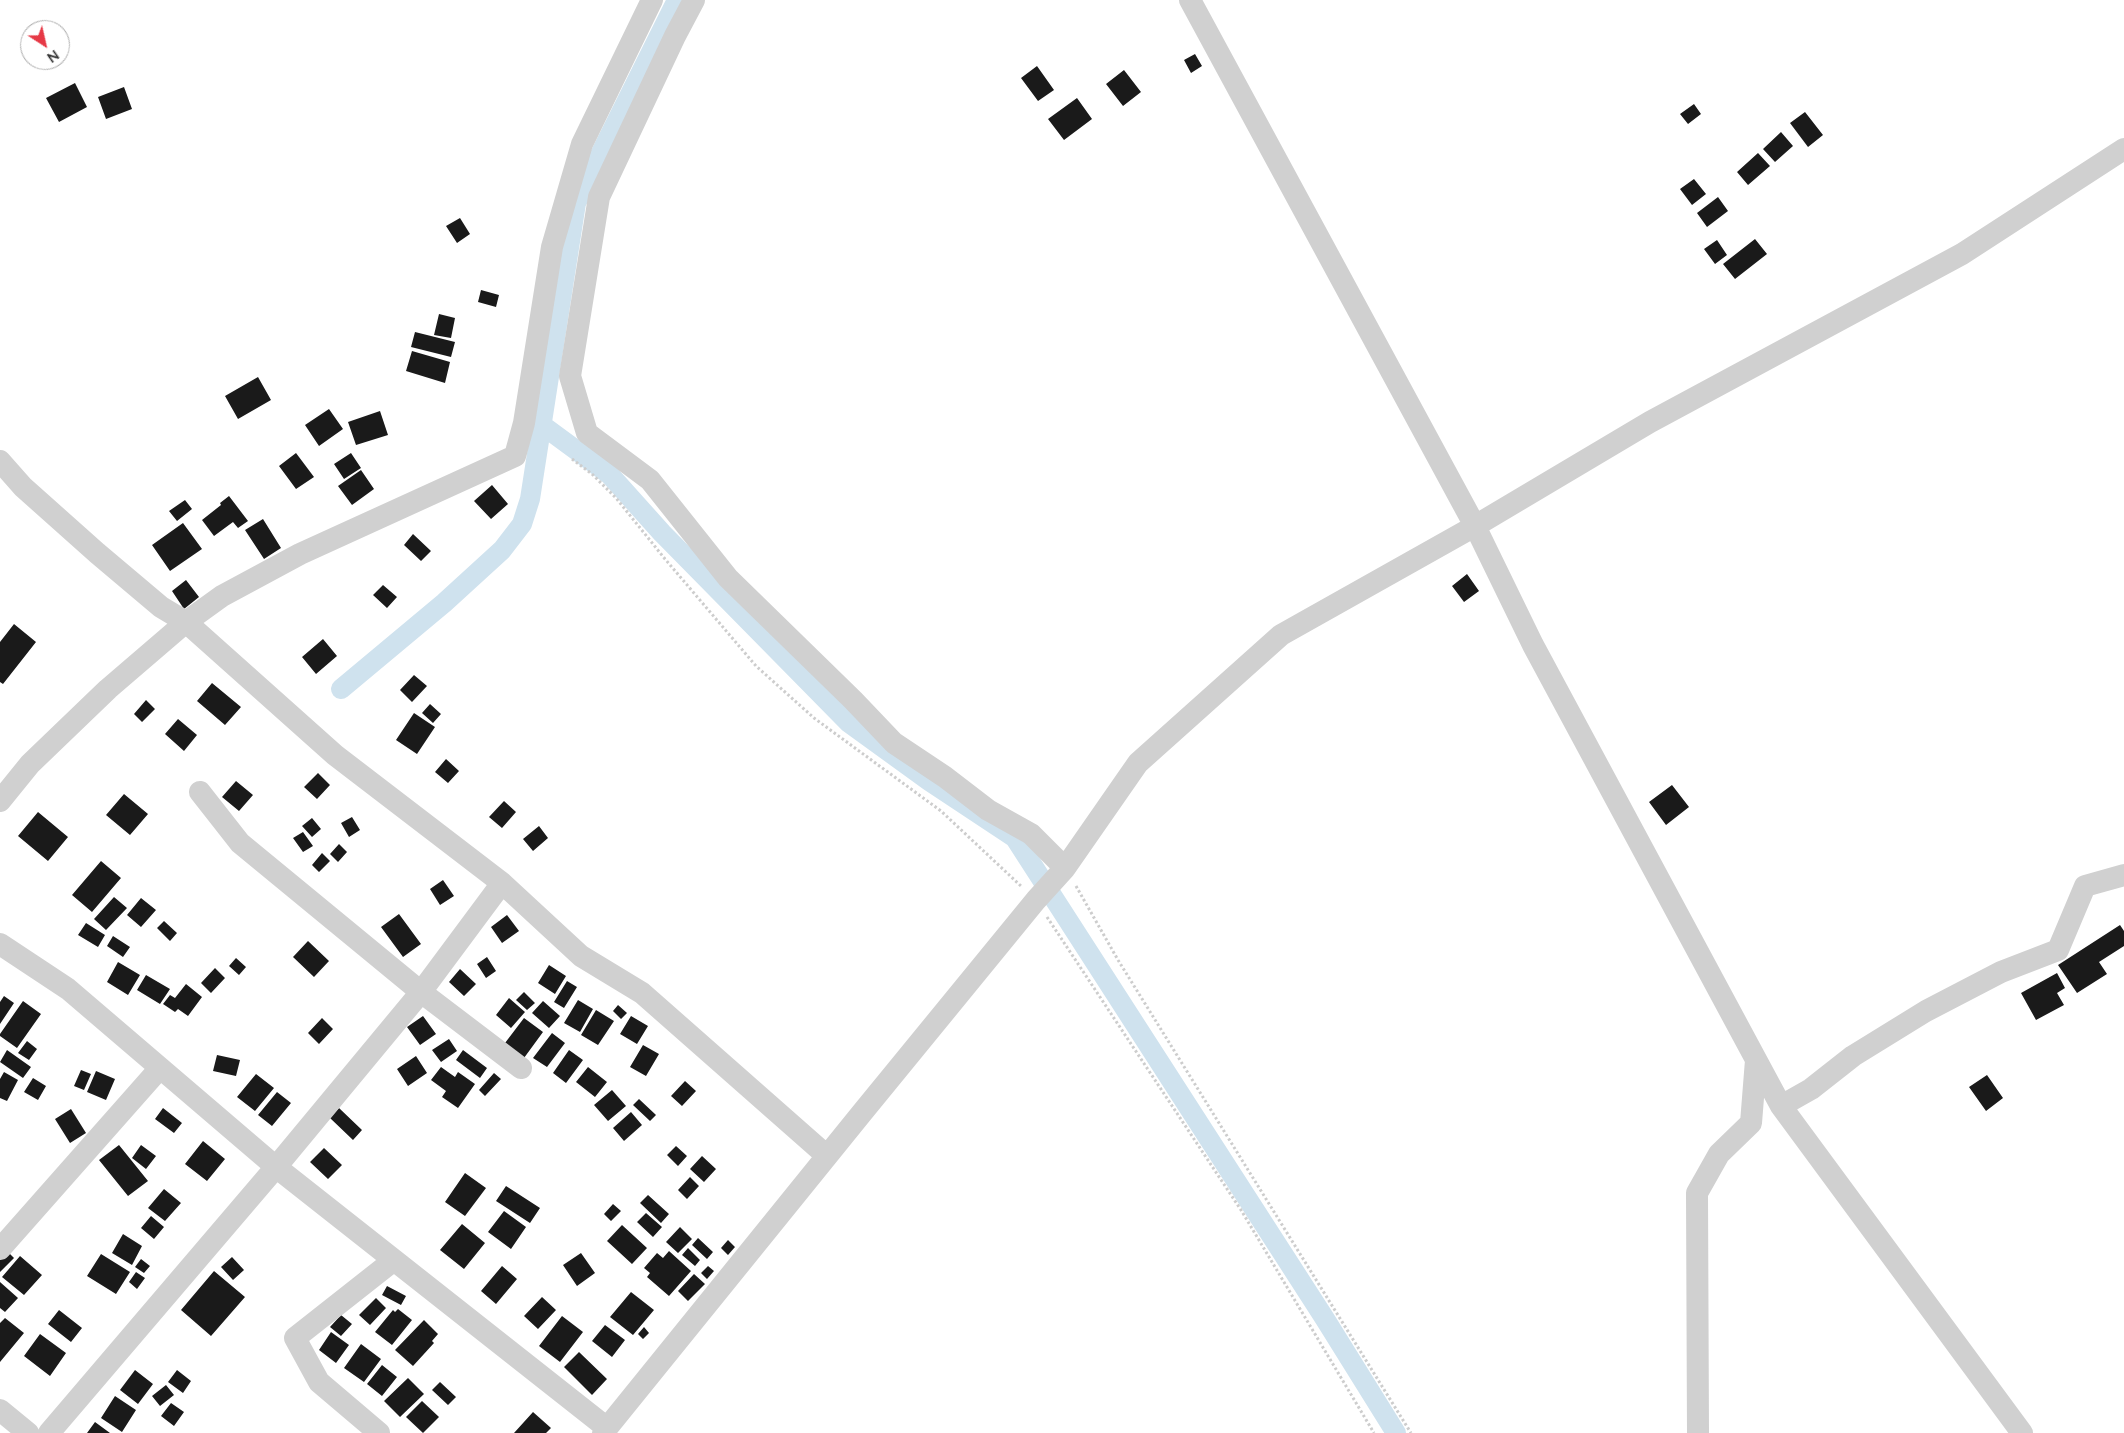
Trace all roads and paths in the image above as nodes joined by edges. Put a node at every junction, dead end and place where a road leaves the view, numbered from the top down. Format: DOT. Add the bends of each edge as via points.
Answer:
graph roads {
  1 [pos="652,0"];
  2 [pos="694,0"];
  3 [pos="1190,0"];
  4 [pos="2124,149"];
  5 [pos="572,459"];
  6 [pos="0,461"];
  7 [pos="1475,526"];
  8 [pos="186,622"];
  9 [pos="200,792"];
  10 [pos="0,801"];
  11 [pos="1065,868"];
  12 [pos="2124,875"];
  13 [pos="502,883"];
  14 [pos="1036,900"];
  15 [pos="0,944"];
  16 [pos="421,992"];
  17 [pos="1756,1060"];
  18 [pos="160,1068"];
  19 [pos="521,1068"];
  20 [pos="1781,1106"];
  21 [pos="827,1156"];
  22 [pos="276,1167"];
  23 [pos="0,1249"];
  24 [pos="394,1260"];
  25 [pos="0,1410"];
  26 [pos="605,1430"];
  27 [pos="28,1433"];
  28 [pos="50,1433"];
  29 [pos="379,1433"];
  30 [pos="1374,1433"];
  31 [pos="1412,1433"];
  32 [pos="1698,1433"];
  33 [pos="2022,1433"];
  1 -- 8 [label="street" via="582,144 552,247 524,423 515,456 300,554 222,596"];
  2 -- 11 [label="street" via="599,197 570,376 587,433 650,480 728,578 894,743 988,810 1031,834"];
  3 -- 7 [label="street"];
  4 -- 7 [label="street" via="1962,254 1650,422"];
  5 -- 14 [label="path" via="616,498 756,666 814,718 941,811"];
  6 -- 8 [label="street" via="97,553 161,607"];
  7 -- 11 [label="street" via="1282,635 1138,763"];
  7 -- 17 [label="street" via="1533,645"];
  8 -- 10 [label="street" via="108,689 30,764"];
  8 -- 13 [label="street" via="335,756"];
  9 -- 16 [label="street" via="240,843"];
  11 -- 14 [label="street"];
  11 -- 31 [label="path" via="1123,968"];
  12 -- 20 [label="street" via="2085,886 2058,950 2002,972 1926,1011"];
  13 -- 16 [label="street"];
  13 -- 21 [label="street" via="582,956 642,993"];
  14 -- 21 [label="street"];
  14 -- 30 [label="path" via="1241,1210"];
  15 -- 18 [label="street" via="68,989"];
  16 -- 19 [label="street"];
  16 -- 22 [label="street"];
  17 -- 20 [label="street"];
  17 -- 32 [label="street" via="1751,1123 1719,1154 1697,1193"];
  18 -- 22 [label="street"];
  18 -- 23 [label="street"];
  20 -- 33 [label="street"];
  21 -- 26 [label="street"];
  22 -- 24 [label="street"];
  22 -- 28 [label="street"];
  24 -- 26 [label="street"];
  24 -- 29 [label="street" via="295,1338 319,1382"];
  25 -- 27 [label="street"];
}
